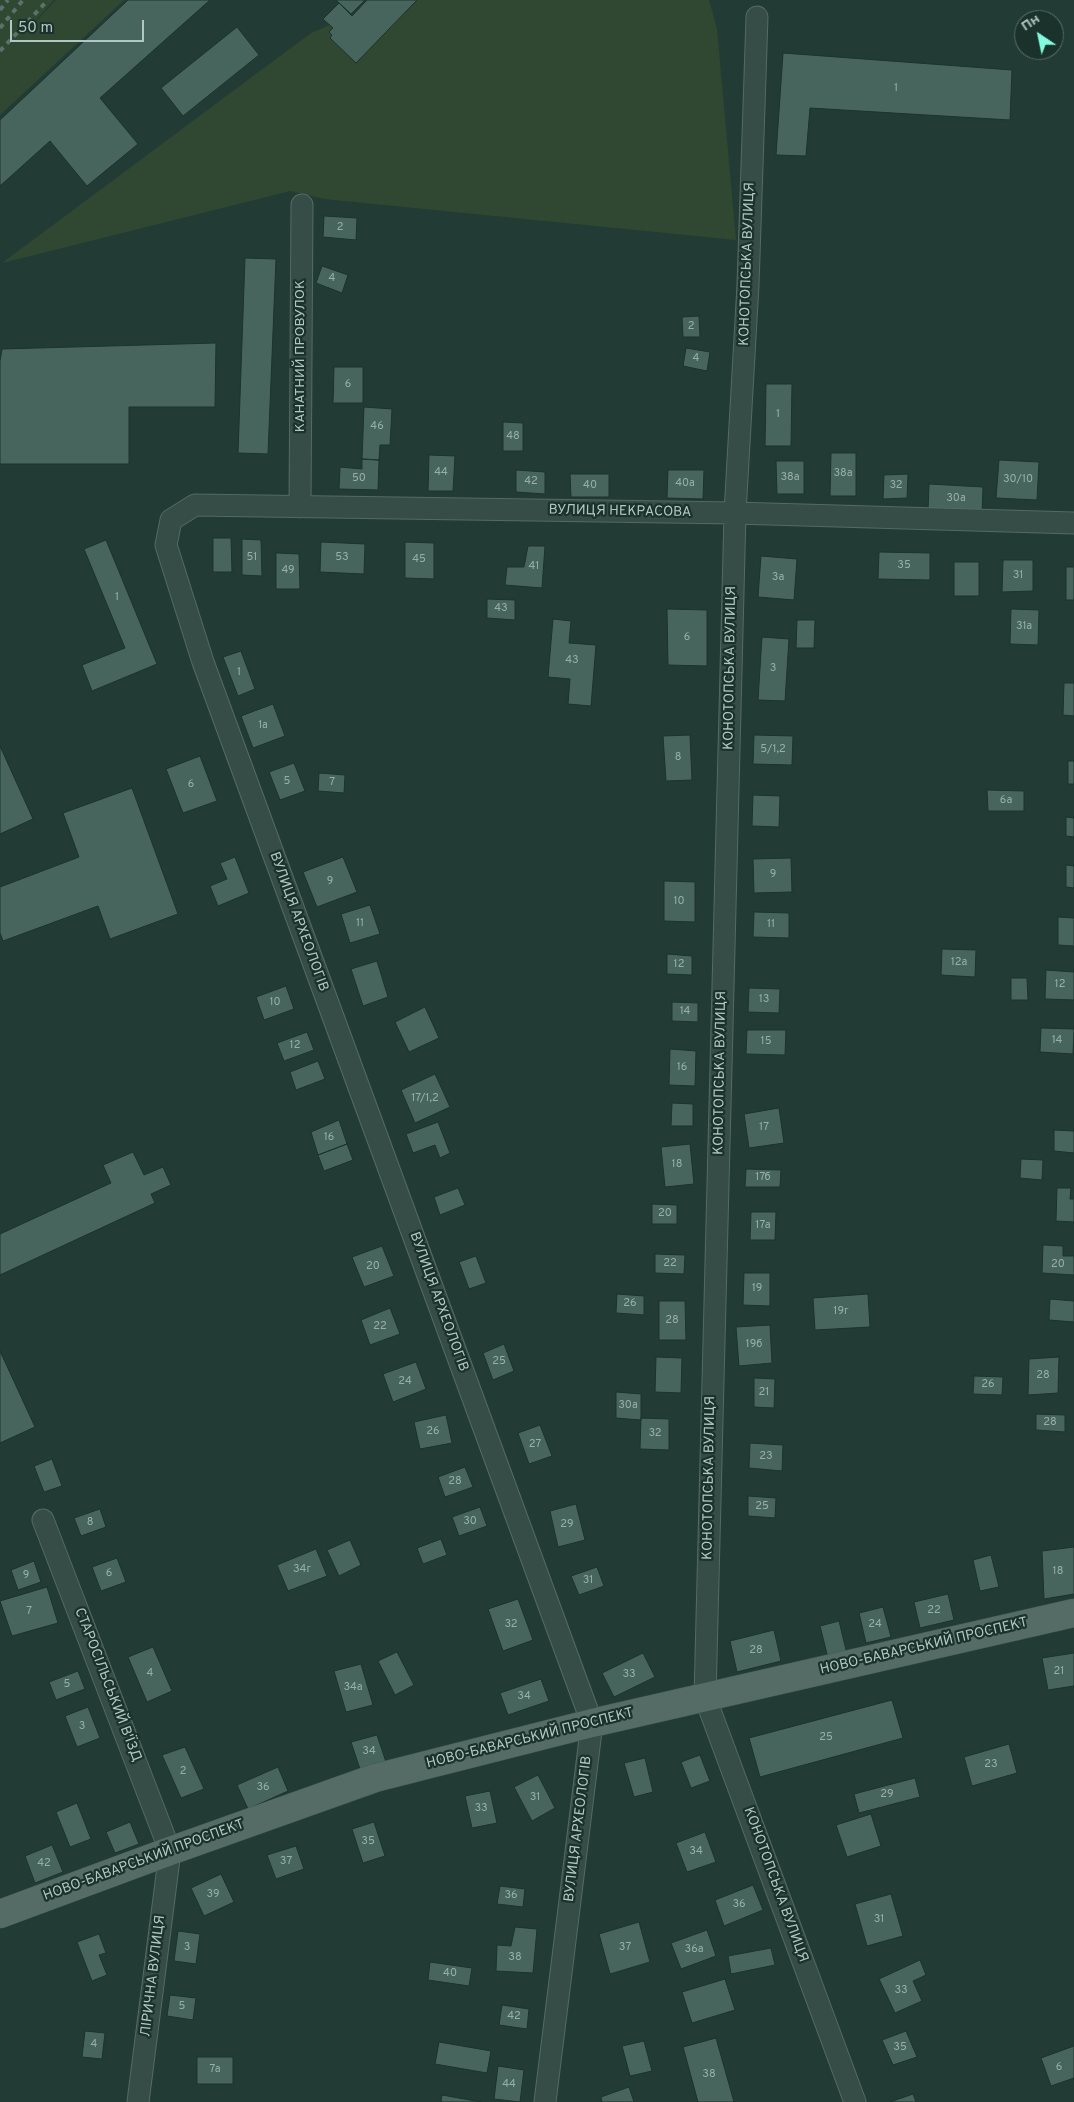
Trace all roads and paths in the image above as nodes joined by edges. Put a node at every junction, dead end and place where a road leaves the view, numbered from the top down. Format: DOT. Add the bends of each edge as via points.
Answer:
graph roads {
  1 [pos="757,17"];
  2 [pos="302,205"];
  3 [pos="300,507"];
  4 [pos="735,514"];
  5 [pos="171,520"];
  6 [pos="1074,523"];
  7 [pos="43,1520"];
  8 [pos="1074,1613"];
  9 [pos="705,1697"];
  10 [pos="592,1722"];
  11 [pos="170,1851"];
  12 [pos="0,1914"];
  13 [pos="138,2102"];
  14 [pos="545,2102"];
  15 [pos="856,2102"];
  1 -- 4 [label="street, КОНОТОПСЬКА ВУЛИЦЯ" via="748,285"];
  2 -- 3 [label="street, КАНАТНИЙ ПРОВУЛОК"];
  3 -- 4 [label="street, ВУЛИЦЯ НЕКРАСОВА"];
  3 -- 5 [label="street, ВУЛИЦЯ НЕКРАСОВА" via="194,505"];
  4 -- 6 [label="street, ВУЛИЦЯ НЕКРАСОВА"];
  4 -- 9 [label="street, КОНОТОПСЬКА ВУЛИЦЯ"];
  5 -- 10 [label="street, ВУЛИЦЯ АРХЕОЛОГІВ" via="166,544 203,662"];
  7 -- 11 [label="street, СТАРОСІЛЬСЬКИЙ В'ЇЗД"];
  8 -- 9 [label="main road, НОВО-БАВАРСЬКИЙ ПРОСПЕКТ"];
  9 -- 10 [label="main road, НОВО-БАВАРСЬКИЙ ПРОСПЕКТ"];
  9 -- 15 [label="street, КОНОТОПСЬКА ВУЛИЦЯ"];
  10 -- 11 [label="main road, НОВО-БАВАРСЬКИЙ ПРОСПЕКТ" via="375,1778"];
  10 -- 14 [label="street, ВУЛИЦЯ АРХЕОЛОГІВ"];
  11 -- 12 [label="main road, НОВО-БАВАРСЬКИЙ ПРОСПЕКТ"];
  11 -- 13 [label="street, ЛІРИЧНА ВУЛИЦЯ"];
}
